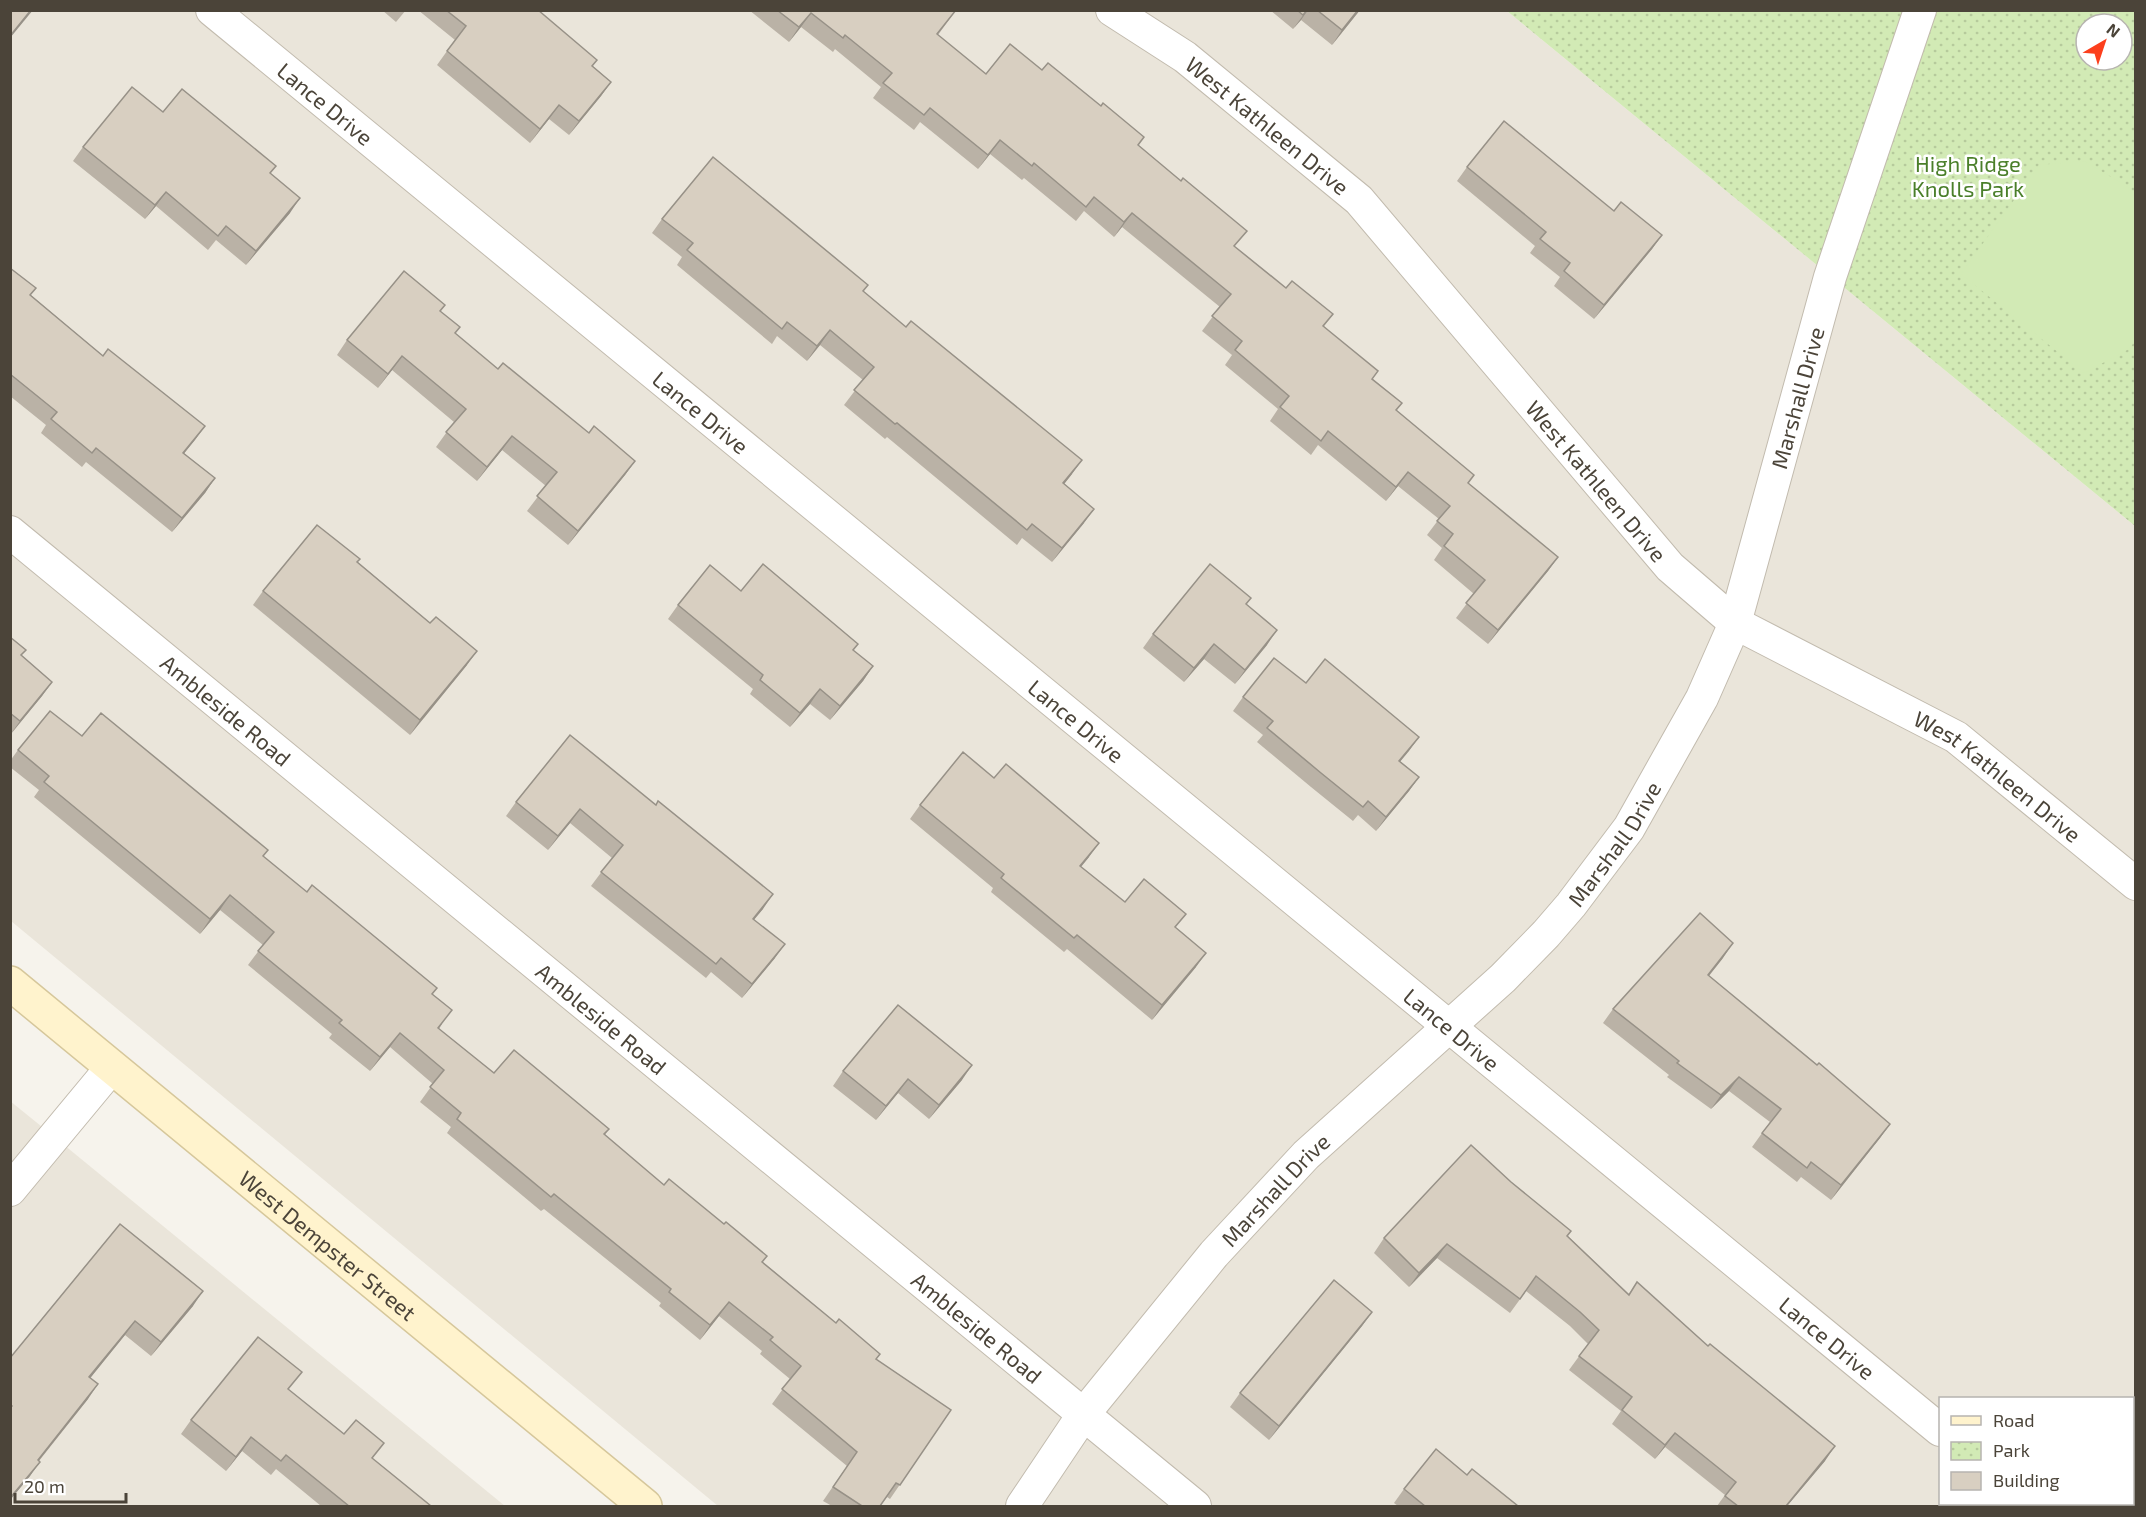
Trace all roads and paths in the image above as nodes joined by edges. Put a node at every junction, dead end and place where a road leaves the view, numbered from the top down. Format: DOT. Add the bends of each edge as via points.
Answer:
graph roads {
  1 [pos="212,10"];
  2 [pos="1112,10"];
  3 [pos="1920,10"];
  4 [pos="10,532"];
  5 [pos="1735,622"];
  6 [pos="2136,884"];
  7 [pos="10,983"];
  8 [pos="1449,1026"];
  9 [pos="112,1067"];
  10 [pos="10,1190"];
  11 [pos="1083,1415"];
  12 [pos="1939,1428"];
  13 [pos="645,1506"];
  14 [pos="1022,1506"];
  15 [pos="1195,1506"];
  1 -- 8 [label="street, Lance Drive"];
  2 -- 5 [label="street, West Kathleen Drive" via="1185,57 1359,200 1670,567"];
  3 -- 5 [label="street, Marshall Drive" via="1830,277"];
  4 -- 11 [label="street, Ambleside Road"];
  5 -- 6 [label="street, West Kathleen Drive" via="1956,737"];
  5 -- 8 [label="street, Marshall Drive" via="1702,698 1629,828 1546,934"];
  7 -- 9 [label="main road, West Dempster Street"];
  8 -- 11 [label="street, Marshall Drive" via="1306,1155 1214,1254"];
  8 -- 12 [label="street, Lance Drive"];
  9 -- 10 [label="street"];
  9 -- 13 [label="main road, West Dempster Street"];
  11 -- 14 [label="street, Marshall Drive"];
  11 -- 15 [label="street, Ambleside Road"];
}
